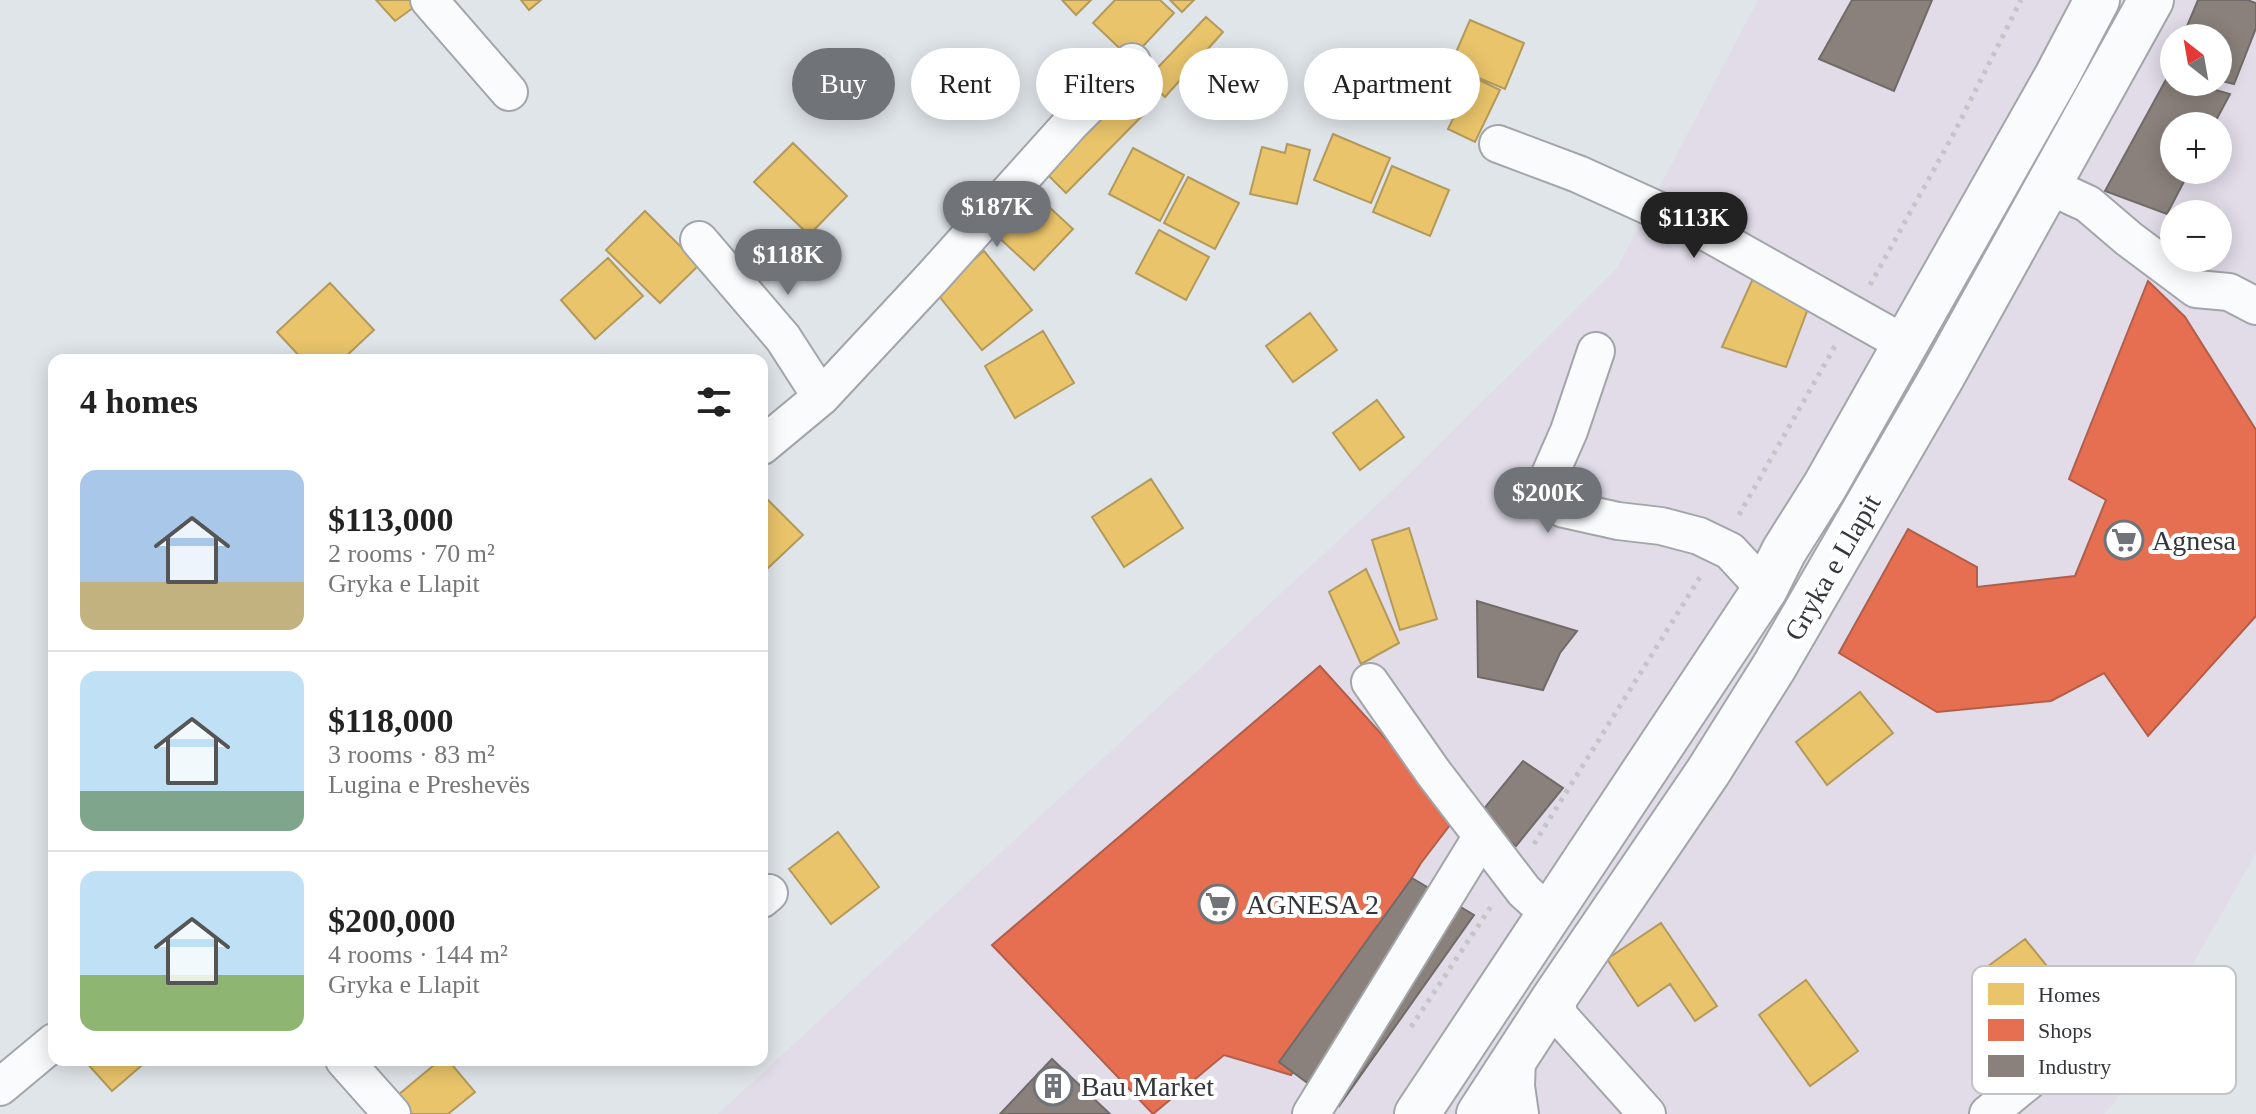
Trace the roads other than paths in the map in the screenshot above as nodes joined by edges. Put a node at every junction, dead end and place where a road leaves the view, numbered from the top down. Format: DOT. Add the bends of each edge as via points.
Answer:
graph roads {
  1 [pos="429,0"];
  2 [pos="2097,0"];
  3 [pos="2151,0"];
  4 [pos="509,92"];
  5 [pos="1074,120"];
  6 [pos="1498,144"];
  7 [pos="2047,185"];
  8 [pos="699,240"];
  9 [pos="2256,306"];
  10 [pos="1905,344"];
  11 [pos="1596,351"];
  12 [pos="821,397"];
  13 [pos="768,441"];
  14 [pos="1765,589"];
  15 [pos="1370,682"];
  16 [pos="1482,836"];
  17 [pos="1550,915"];
  18 [pos="1555,997"];
  19 [pos="48,1047"];
  20 [pos="1517,1058"];
  21 [pos="349,1066"];
  22 [pos="0,1087"];
  23 [pos="2012,1094"];
  24 [pos="392,1114"];
  25 [pos="1311,1114"];
  26 [pos="1417,1114"];
  27 [pos="1479,1114"];
  28 [pos="1520,1114"];
  29 [pos="1647,1114"];
  30 [pos="1988,1114"];
  1 -- 4 [label="street"];
  2 -- 10 [label="main road, Gryka e Llapit"];
  3 -- 7 [label="main road, Gryka e Llapit"];
  5 -- 12 [label="street"];
  6 -- 10 [label="street" via="1706,232"];
  7 -- 9 [label="street" via="2088,204 2196,289 2229,292"];
  7 -- 18 [label="main road, Gryka e Llapit" via="1774,667"];
  8 -- 12 [label="street" via="783,338"];
  10 -- 14 [label="main road, Gryka e Llapit"];
  11 -- 14 [label="street, Gryka e Llapit" via="1547,481 1553,504 1699,536 1730,551"];
  12 -- 13 [label="street"];
  14 -- 17 [label="main road, Gryka e Llapit"];
  15 -- 16 [label="street"];
  16 -- 17 [label="street" via="1524,891"];
  16 -- 25 [label="street"];
  17 -- 26 [label="main road, Gryka e Llapit"];
  18 -- 20 [label="main road, Gryka e Llapit"];
  18 -- 29 [label="street" via="1560,1017"];
  19 -- 22 [label="street"];
  20 -- 27 [label="main road, Gryka e Llapit"];
  20 -- 28 [label="street"];
  21 -- 24 [label="street"];
  23 -- 30 [label="street"];
}
